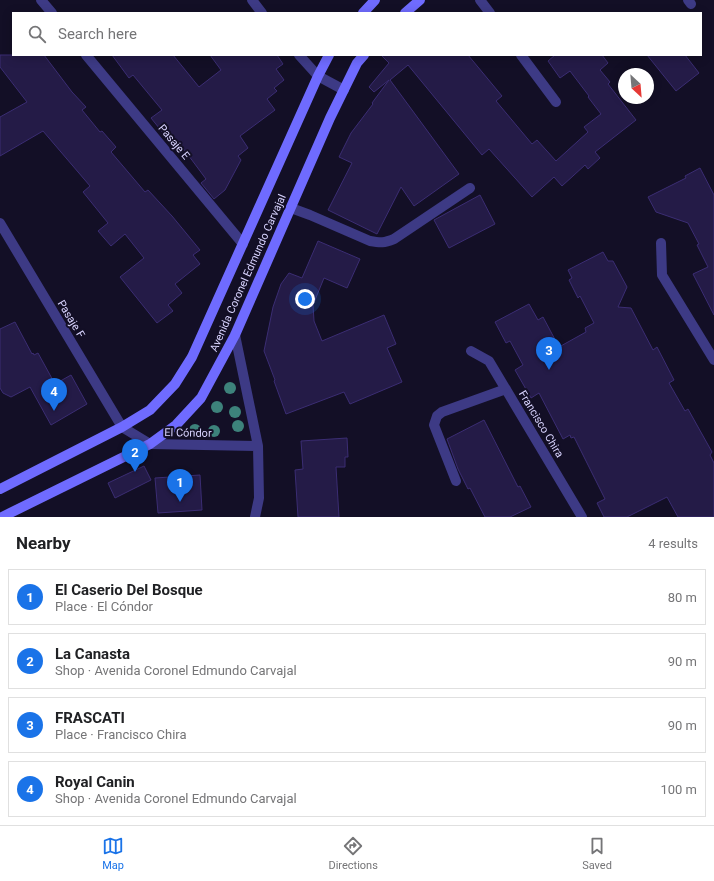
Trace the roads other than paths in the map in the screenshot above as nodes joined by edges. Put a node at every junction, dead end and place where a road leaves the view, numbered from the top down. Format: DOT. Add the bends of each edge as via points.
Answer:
graph roads {
  1 [pos="41,0"];
  2 [pos="252,0"];
  3 [pos="375,0"];
  4 [pos="420,0"];
  5 [pos="480,0"];
  6 [pos="51,12"];
  7 [pos="261,12"];
  8 [pos="365,12"];
  9 [pos="406,12"];
  10 [pos="489,12"];
  11 [pos="87,56"];
  12 [pos="300,56"];
  13 [pos="328,56"];
  14 [pos="363,56"];
  15 [pos="522,56"];
  16 [pos="318,76"];
  17 [pos="344,90"];
  18 [pos="556,102"];
  19 [pos="470,188"];
  20 [pos="291,208"];
  21 [pos="0,223"];
  22 [pos="662,243"];
  23 [pos="243,244"];
  24 [pos="235,335"];
  25 [pos="471,351"];
  26 [pos="714,360"];
  27 [pos="506,389"];
  28 [pos="122,427"];
  29 [pos="150,444"];
  30 [pos="258,446"];
  31 [pos="456,481"];
  32 [pos="0,489"];
  33 [pos="2,517"];
  34 [pos="255,517"];
  35 [pos="582,517"];
  1 -- 6 [label="street"];
  2 -- 7 [label="street"];
  3 -- 8 [label="main road"];
  4 -- 9 [label="main road"];
  5 -- 10 [label="street"];
  11 -- 23 [label="street, Pasaje E"];
  12 -- 16 [label="street"];
  13 -- 16 [label="main road, Avenida Coronel Edmundo Carvajal"];
  14 -- 17 [label="main road, Avenida Coronel Edmundo Carvajal"];
  15 -- 18 [label="street"];
  16 -- 17 [label="street"];
  16 -- 23 [label="main road, Avenida Coronel Edmundo Carvajal"];
  17 -- 20 [label="main road, Avenida Coronel Edmundo Carvajal"];
  19 -- 20 [label="street" via="394,239 385,242 370,241"];
  20 -- 24 [label="main road, Avenida Coronel Edmundo Carvajal"];
  21 -- 28 [label="street, Pasaje F"];
  22 -- 26 [label="street" via="662,275"];
  23 -- 28 [label="main road, Avenida Coronel Edmundo Carvajal" via="192,357 175,384 150,410"];
  24 -- 29 [label="main road, Avenida Coronel Edmundo Carvajal" via="201,398 176,425"];
  24 -- 30 [label="street"];
  25 -- 27 [label="street, Francisco Chira" via="489,361"];
  27 -- 31 [label="street" via="437,416 434,425"];
  27 -- 35 [label="street, Francisco Chira"];
  28 -- 29 [label="street, El Cóndor"];
  28 -- 32 [label="main road, Avenida Coronel Edmundo Carvajal"];
  29 -- 30 [label="street, El Cóndor"];
  29 -- 33 [label="main road, Avenida Coronel Edmundo Carvajal"];
  30 -- 34 [label="street" via="259,498"];
}
